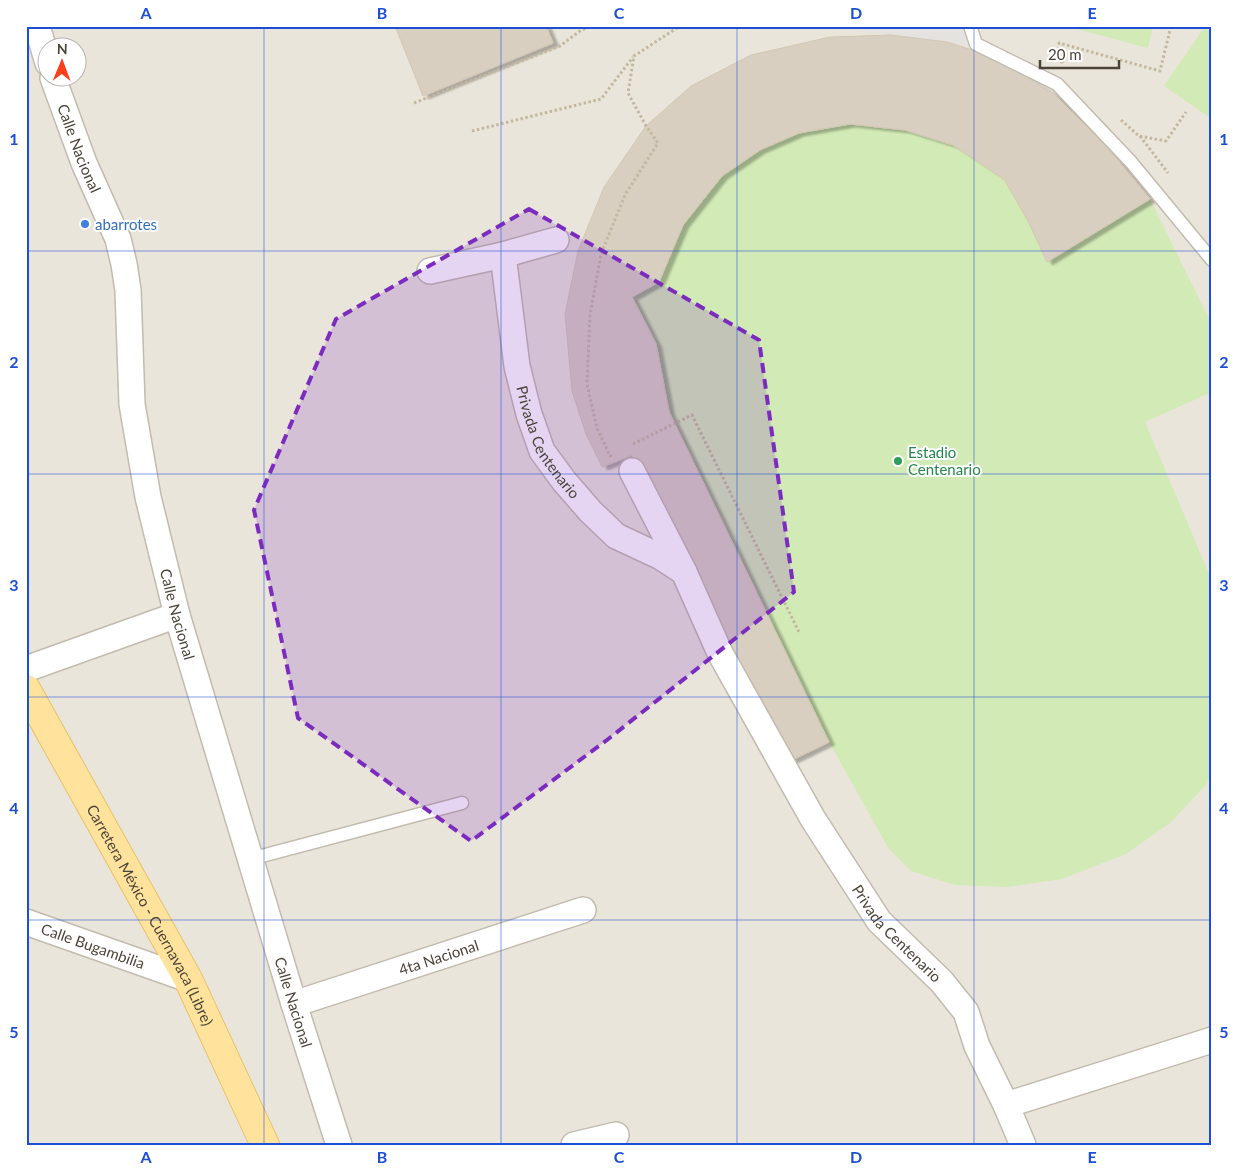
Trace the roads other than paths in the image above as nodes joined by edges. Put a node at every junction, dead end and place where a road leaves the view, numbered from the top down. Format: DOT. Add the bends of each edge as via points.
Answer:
graph roads {
  1 [pos="970,26"];
  2 [pos="33,28"];
  3 [pos="38,40"];
  4 [pos="57,88"];
  5 [pos="556,240"];
  6 [pos="503,255"];
  7 [pos="1212,260"];
  8 [pos="430,271"];
  9 [pos="626,457"];
  10 [pos="684,572"];
  11 [pos="177,615"];
  12 [pos="26,669"];
  13 [pos="26,689"];
  14 [pos="462,803"];
  15 [pos="250,859"];
  16 [pos="583,910"];
  17 [pos="26,922"];
  18 [pos="188,979"];
  19 [pos="294,1004"];
  20 [pos="1212,1040"];
  21 [pos="1006,1105"];
  22 [pos="616,1134"];
  23 [pos="265,1145"];
  24 [pos="339,1145"];
  25 [pos="574,1145"];
  26 [pos="1023,1145"];
  1 -- 7 [label="lane" via="976,44 1058,84 1131,162"];
  2 -- 3 [label="street"];
  4 -- 11 [label="street, Calle Nacional" via="84,163 118,239 124,264 128,290 132,404 148,497"];
  5 -- 6 [label="street"];
  6 -- 8 [label="street"];
  6 -- 10 [label="street, Privada Centenario" via="517,366 542,451 590,511 616,536"];
  9 -- 10 [label="street, Privada Centenario"];
  10 -- 21 [label="street, Privada Centenario" via="720,653 813,819 879,921 942,982 966,1012 977,1046"];
  11 -- 12 [label="street"];
  11 -- 15 [label="street, Calle Nacional"];
  13 -- 18 [label="main road, Carretera México - Cuernavaca (Libre)"];
  14 -- 15 [label="lane"];
  15 -- 19 [label="street, Calle Nacional"];
  16 -- 19 [label="street, 4ta Nacional"];
  17 -- 18 [label="street, Calle Bugambilia"];
  18 -- 23 [label="main road, Carretera México - Cuernavaca (Libre)"];
  19 -- 24 [label="street, Calle Nacional"];
  20 -- 21 [label="street"];
  21 -- 26 [label="street, Privada Centenario"];
  22 -- 25 [label="street"];
}
